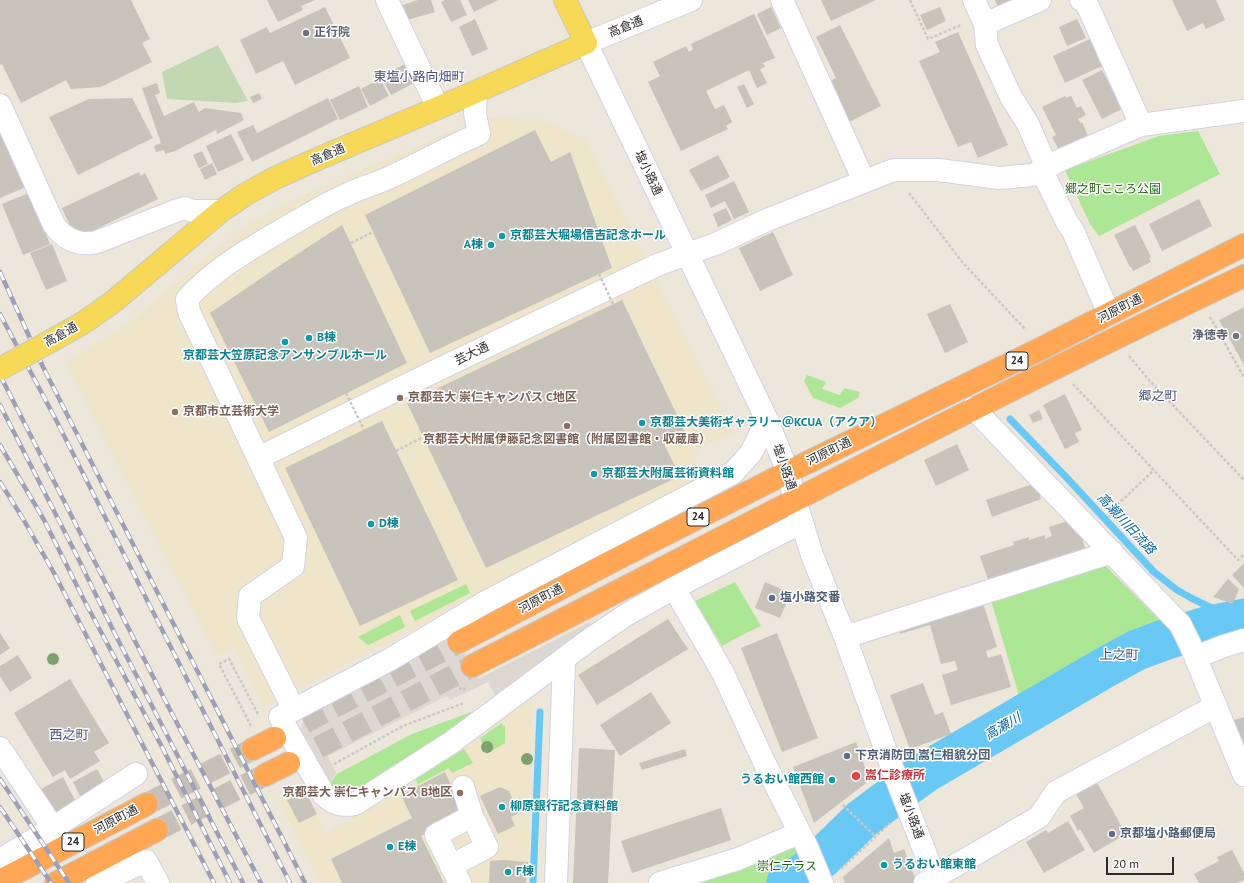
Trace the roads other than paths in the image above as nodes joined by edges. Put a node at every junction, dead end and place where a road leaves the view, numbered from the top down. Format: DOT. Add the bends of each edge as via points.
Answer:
graph roads {
  1 [pos="387,0"];
  2 [pos="565,0"];
  3 [pos="782,0"];
  4 [pos="974,0"];
  5 [pos="1040,0"];
  6 [pos="1081,0"];
  7 [pos="688,1"];
  8 [pos="985,24"];
  9 [pos="586,43"];
  10 [pos="476,92"];
  11 [pos="0,105"];
  12 [pos="438,108"];
  13 [pos="1244,111"];
  14 [pos="1140,125"];
  15 [pos="1042,171"];
  16 [pos="864,181"];
  17 [pos="221,211"];
  18 [pos="1244,244"];
  19 [pos="687,254"];
  20 [pos="1244,276"];
  21 [pos="1109,314"];
  22 [pos="0,369"];
  23 [pos="973,408"];
  24 [pos="766,418"];
  25 [pos="258,458"];
  26 [pos="788,472"];
  27 [pos="795,500"];
  28 [pos="802,522"];
  29 [pos="1106,545"];
  30 [pos="674,588"];
  31 [pos="845,637"];
  32 [pos="1244,640"];
  33 [pos="460,642"];
  34 [pos="1193,650"];
  35 [pos="564,660"];
  36 [pos="472,666"];
  37 [pos="1216,706"];
  38 [pos="294,710"];
  39 [pos="275,738"];
  40 [pos="253,739"];
  41 [pos="0,748"];
  42 [pos="289,762"];
  43 [pos="136,774"];
  44 [pos="265,775"];
  45 [pos="1244,775"];
  46 [pos="463,787"];
  47 [pos="146,804"];
  48 [pos="472,816"];
  49 [pos="53,828"];
  50 [pos="157,830"];
  51 [pos="803,840"];
  52 [pos="0,860"];
  53 [pos="456,874"];
  54 [pos="827,877"];
  55 [pos="0,881"];
  56 [pos="932,881"];
  57 [pos="56,883"];
  58 [pos="97,883"];
  59 [pos="158,883"];
  60 [pos="556,883"];
  61 [pos="660,883"];
  1 -- 12 [label="street"];
  2 -- 9 [label="main road, 塩小路通"];
  3 -- 16 [label="street"];
  4 -- 8 [label="street"];
  5 -- 8 [label="street"];
  6 -- 14 [label="street" via="1086,2"];
  7 -- 9 [label="street, 高倉通"];
  8 -- 15 [label="street" via="987,45 1010,96 1028,124 1044,161"];
  9 -- 10 [label="main road, 高倉通"];
  9 -- 19 [label="street, 塩小路通"];
  10 -- 12 [label="main road, 高倉通"];
  10 -- 25 [label="street" via="475,113 479,134 320,208 260,243 199,286 187,298 189,312"];
  11 -- 17 [label="street" via="54,225 62,235 73,241 85,244 97,242 185,208 192,211"];
  12 -- 17 [label="main road, 高倉通" via="275,178"];
  13 -- 14 [label="street"];
  14 -- 15 [label="street" via="1056,162"];
  15 -- 16 [label="street, 芸大通" via="1032,175 999,178 939,170 894,170"];
  15 -- 21 [label="street" via="1073,231"];
  16 -- 19 [label="street, 芸大通"];
  17 -- 22 [label="main road, 高倉通, bridge" via="114,301 83,323"];
  18 -- 21 [label="highway, 河原町通 / 24"];
  19 -- 24 [label="street, 塩小路通"];
  19 -- 25 [label="street, 芸大通" via="658,265"];
  20 -- 23 [label="highway, 河原町通 / 24"];
  21 -- 26 [label="highway, 河原町通 / 24"];
  23 -- 27 [label="highway, 河原町通 / 24"];
  23 -- 29 [label="street"];
  24 -- 26 [label="street, 塩小路通"];
  24 -- 38 [label="street" via="751,453 733,473 484,602 391,659"];
  25 -- 38 [label="street" via="296,538 293,566 250,596 248,618"];
  26 -- 27 [label="street, 塩小路通"];
  26 -- 33 [label="highway, 河原町通 / 24"];
  27 -- 28 [label="street, 塩小路通"];
  27 -- 36 [label="highway, 河原町通 / 24"];
  28 -- 30 [label="street"];
  28 -- 31 [label="street, 塩小路通" via="812,555"];
  29 -- 31 [label="street"];
  29 -- 34 [label="street" via="1180,624"];
  30 -- 35 [label="street" via="626,615"];
  30 -- 51 [label="street" via="723,672"];
  31 -- 56 [label="street, 塩小路通" via="891,765 901,815"];
  32 -- 34 [label="street" via="1224,646"];
  34 -- 37 [label="street"];
  35 -- 38 [label="street" via="452,742 360,801 349,805 338,805 324,795 280,717"];
  35 -- 60 [label="street"];
  37 -- 45 [label="street"];
  37 -- 56 [label="street" via="1056,792 1039,817"];
  39 -- 40 [label="highway"];
  41 -- 49 [label="street"];
  42 -- 44 [label="highway"];
  43 -- 49 [label="street"];
  46 -- 48 [label="street"];
  47 -- 55 [label="highway, 河原町通 / 24"];
  48 -- 53 [label="street" via="487,847"];
  48 -- 53 [label="street" via="436,835"];
  49 -- 52 [label="street"];
  50 -- 57 [label="highway, 24"];
  51 -- 54 [label="street"];
  51 -- 61 [label="street"];
  58 -- 59 [label="street" via="146,861"];
}
